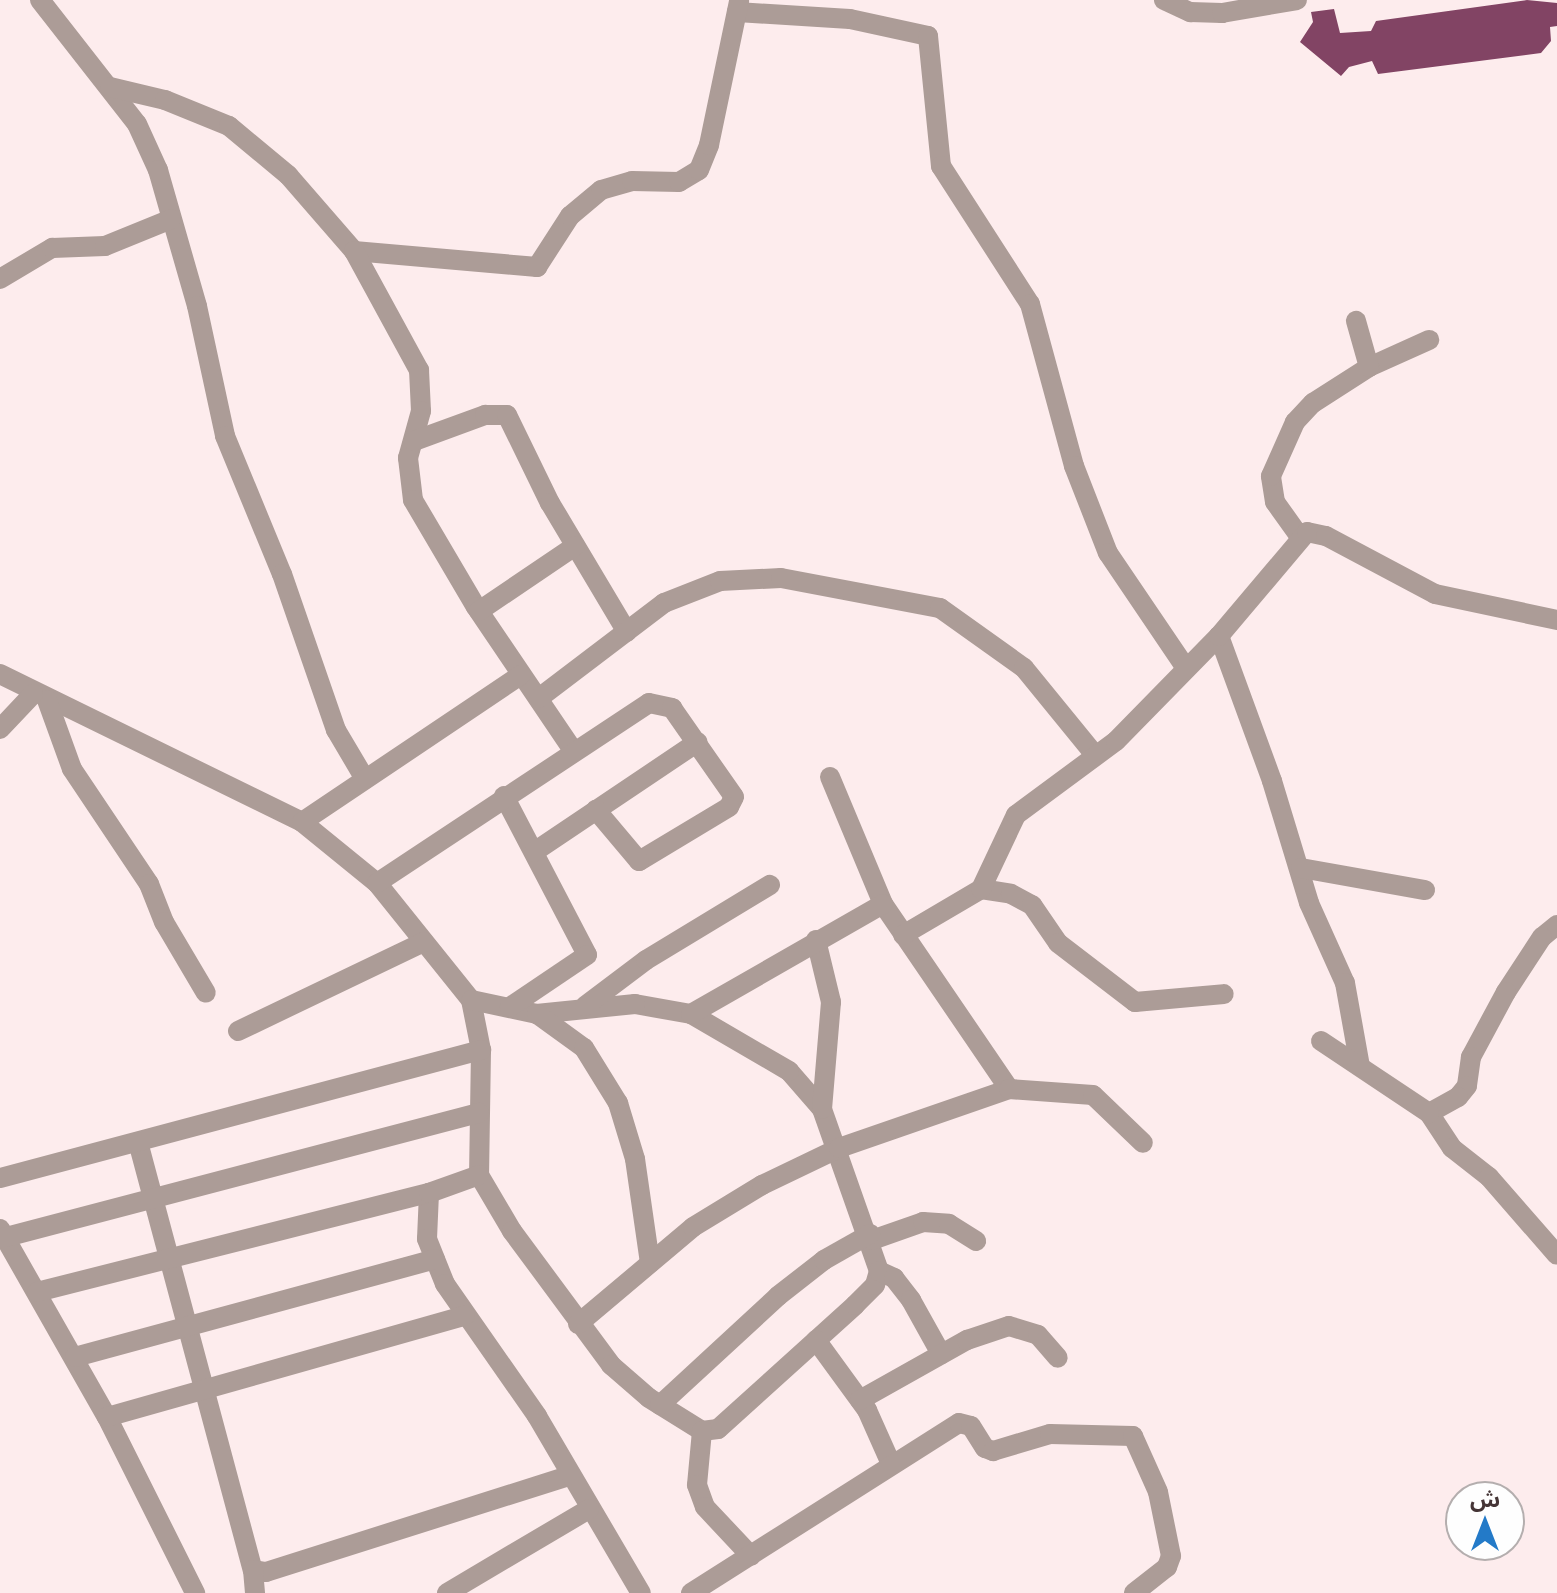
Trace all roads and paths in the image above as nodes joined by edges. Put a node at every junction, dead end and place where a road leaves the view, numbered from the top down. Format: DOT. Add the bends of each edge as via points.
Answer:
graph roads {
  1 [pos="40,0"];
  2 [pos="1164,0"];
  3 [pos="1297,0"];
  4 [pos="738,6"];
  5 [pos="110,87"];
  6 [pos="171,219"];
  7 [pos="354,251"];
  8 [pos="0,279"];
  9 [pos="1356,321"];
  10 [pos="1429,340"];
  11 [pos="1369,367"];
  12 [pos="414,441"];
  13 [pos="1300,537"];
  14 [pos="575,546"];
  15 [pos="479,611"];
  16 [pos="1557,620"];
  17 [pos="627,632"];
  18 [pos="1219,636"];
  19 [pos="1186,668"];
  20 [pos="0,674"];
  21 [pos="521,675"];
  22 [pos="40,697"];
  23 [pos="539,698"];
  24 [pos="0,729"];
  25 [pos="698,742"];
  26 [pos="572,749"];
  27 [pos="1095,755"];
  28 [pos="830,777"];
  29 [pos="365,779"];
  30 [pos="504,796"];
  31 [pos="596,810"];
  32 [pos="302,822"];
  33 [pos="534,852"];
  34 [pos="1301,868"];
  35 [pos="377,883"];
  36 [pos="770,885"];
  37 [pos="981,889"];
  38 [pos="1425,890"];
  39 [pos="883,904"];
  40 [pos="1557,925"];
  41 [pos="903,935"];
  42 [pos="816,940"];
  43 [pos="424,942"];
  44 [pos="206,993"];
  45 [pos="1224,994"];
  46 [pos="471,1000"];
  47 [pos="585,1006"];
  48 [pos="510,1007"];
  49 [pos="537,1014"];
  50 [pos="691,1014"];
  51 [pos="238,1031"];
  52 [pos="1321,1041"];
  53 [pos="481,1050"];
  54 [pos="1360,1066"];
  55 [pos="1009,1089"];
  56 [pos="822,1109"];
  57 [pos="479,1113"];
  58 [pos="1429,1113"];
  59 [pos="138,1142"];
  60 [pos="1143,1143"];
  61 [pos="839,1148"];
  62 [pos="479,1175"];
  63 [pos="0,1178"];
  64 [pos="429,1193"];
  65 [pos="153,1199"];
  66 [pos="1,1234"];
  67 [pos="871,1237"];
  68 [pos="976,1241"];
  69 [pos="1557,1255"];
  70 [pos="167,1259"];
  71 [pos="435,1259"];
  72 [pos="650,1263"];
  73 [pos="879,1271"];
  74 [pos="37,1292"];
  75 [pos="465,1316"];
  76 [pos="184,1324"];
  77 [pos="578,1324"];
  78 [pos="816,1340"];
  79 [pos="941,1354"];
  80 [pos="75,1357"];
  81 [pos="1058,1358"];
  82 [pos="203,1394"];
  83 [pos="860,1400"];
  84 [pos="660,1405"];
  85 [pos="107,1417"];
  86 [pos="702,1431"];
  87 [pos="891,1464"];
  88 [pos="568,1476"];
  89 [pos="589,1509"];
  90 [pos="751,1556"];
  91 [pos="253,1570"];
  92 [pos="195,1593"];
  93 [pos="255,1593"];
  94 [pos="447,1593"];
  95 [pos="641,1593"];
  96 [pos="691,1593"];
  97 [pos="1134,1593"];
  1 -- 5 [label="street"];
  2 -- 3 [label="street" via="1190,12 1222,13"];
  4 -- 7 [label="street" via="709,145 691,179 632,181 601,190 570,216 541,266"];
  4 -- 19 [label="street" via="850,19 928,36 941,166 1030,304 1074,466 1108,553"];
  5 -- 6 [label="street" via="137,124 158,170"];
  5 -- 7 [label="street" via="165,100 229,126 288,175"];
  6 -- 8 [label="street" via="105,246 52,248"];
  6 -- 29 [label="street" via="225,436 282,574 336,730"];
  7 -- 12 [label="street" via="419,370 421,411"];
  9 -- 11 [label="street"];
  10 -- 11 [label="street"];
  11 -- 13 [label="street" via="1313,403 1283,443 1271,491"];
  12 -- 14 [label="street" via="485,415 507,415"];
  12 -- 15 [label="street" via="408,467 413,500"];
  13 -- 16 [label="street" via="1307,532 1326,536 1435,594"];
  13 -- 18 [label="street"];
  14 -- 15 [label="street"];
  14 -- 17 [label="street"];
  15 -- 21 [label="street"];
  17 -- 23 [label="street"];
  17 -- 27 [label="street" via="664,603 692,590 749,578 825,583 919,600 940,608 1024,668"];
  18 -- 19 [label="street"];
  18 -- 34 [label="street"];
  19 -- 27 [label="street" via="1116,741"];
  20 -- 22 [label="street"];
  21 -- 23 [label="street"];
  21 -- 29 [label="street"];
  22 -- 24 [label="street"];
  22 -- 32 [label="street"];
  22 -- 44 [label="street" via="72,769 149,884 164,922"];
  23 -- 26 [label="street"];
  25 -- 26 [label="street" via="672,708 657,702 629,712"];
  25 -- 31 [label="street"];
  25 -- 31 [label="street" via="733,793 729,807 639,861"];
  26 -- 30 [label="street"];
  27 -- 37 [label="street" via="1012,820"];
  28 -- 39 [label="street"];
  29 -- 32 [label="street"];
  30 -- 33 [label="street"];
  30 -- 35 [label="street"];
  31 -- 33 [label="street"];
  32 -- 35 [label="street"];
  33 -- 48 [label="street" via="584,939 587,955"];
  34 -- 38 [label="street"];
  34 -- 54 [label="street" via="1309,903 1345,983"];
  35 -- 43 [label="street"];
  36 -- 47 [label="street" via="646,960"];
  37 -- 41 [label="street"];
  37 -- 45 [label="street" via="1011,894 1032,905 1058,943 1135,1002"];
  39 -- 41 [label="street"];
  39 -- 42 [label="street"];
  40 -- 58 [label="street" via="1542,937 1506,992 1471,1057 1467,1086"];
  41 -- 55 [label="street"];
  42 -- 50 [label="street"];
  42 -- 56 [label="street" via="831,1002"];
  43 -- 46 [label="street"];
  43 -- 51 [label="street"];
  46 -- 48 [label="street"];
  46 -- 53 [label="street"];
  47 -- 49 [label="street"];
  47 -- 50 [label="street" via="635,1004"];
  48 -- 49 [label="street"];
  49 -- 72 [label="street" via="584,1048 618,1103 635,1159"];
  50 -- 56 [label="street" via="789,1071"];
  52 -- 54 [label="street"];
  53 -- 57 [label="street"];
  53 -- 59 [label="street"];
  54 -- 58 [label="street"];
  55 -- 60 [label="street" via="1093,1095"];
  55 -- 61 [label="street"];
  56 -- 61 [label="street"];
  57 -- 62 [label="street"];
  57 -- 65 [label="street"];
  58 -- 69 [label="street" via="1452,1148 1489,1177"];
  59 -- 63 [label="street"];
  59 -- 65 [label="street"];
  61 -- 67 [label="street"];
  61 -- 72 [label="street" via="693,1227"];
  62 -- 64 [label="street"];
  62 -- 77 [label="street"];
  64 -- 70 [label="street"];
  64 -- 71 [label="street" via="427,1239"];
  65 -- 66 [label="street"];
  65 -- 70 [label="street"];
  66 -- 74 [label="street"];
  67 -- 68 [label="street" via="923,1222 949,1224"];
  67 -- 73 [label="street"];
  67 -- 84 [label="street" via="824,1260 778,1296"];
  70 -- 74 [label="street"];
  70 -- 76 [label="street"];
  71 -- 75 [label="street"];
  71 -- 76 [label="street"];
  72 -- 77 [label="street"];
  73 -- 78 [label="street" via="875,1285"];
  73 -- 79 [label="street" via="894,1278 911,1300"];
  74 -- 80 [label="street"];
  75 -- 82 [label="street"];
  75 -- 88 [label="street" via="537,1416"];
  76 -- 80 [label="street"];
  76 -- 82 [label="street"];
  77 -- 84 [label="street" via="611,1365"];
  78 -- 83 [label="street"];
  78 -- 86 [label="street" via="718,1429"];
  79 -- 81 [label="street" via="967,1340 1018,1326 1038,1335"];
  79 -- 83 [label="street"];
  80 -- 85 [label="street"];
  82 -- 85 [label="street"];
  82 -- 91 [label="street"];
  83 -- 87 [label="street"];
  84 -- 86 [label="street"];
  85 -- 92 [label="street"];
  86 -- 90 [label="street" via="697,1485 705,1507"];
  87 -- 90 [label="street"];
  87 -- 97 [label="street" via="959,1423 971,1426 993,1451 1050,1434 1127,1433 1158,1492 1171,1556 1167,1567"];
  88 -- 89 [label="street"];
  88 -- 91 [label="street" via="266,1572"];
  89 -- 94 [label="street"];
  89 -- 95 [label="street"];
  90 -- 96 [label="street"];
  91 -- 93 [label="street"];
}
